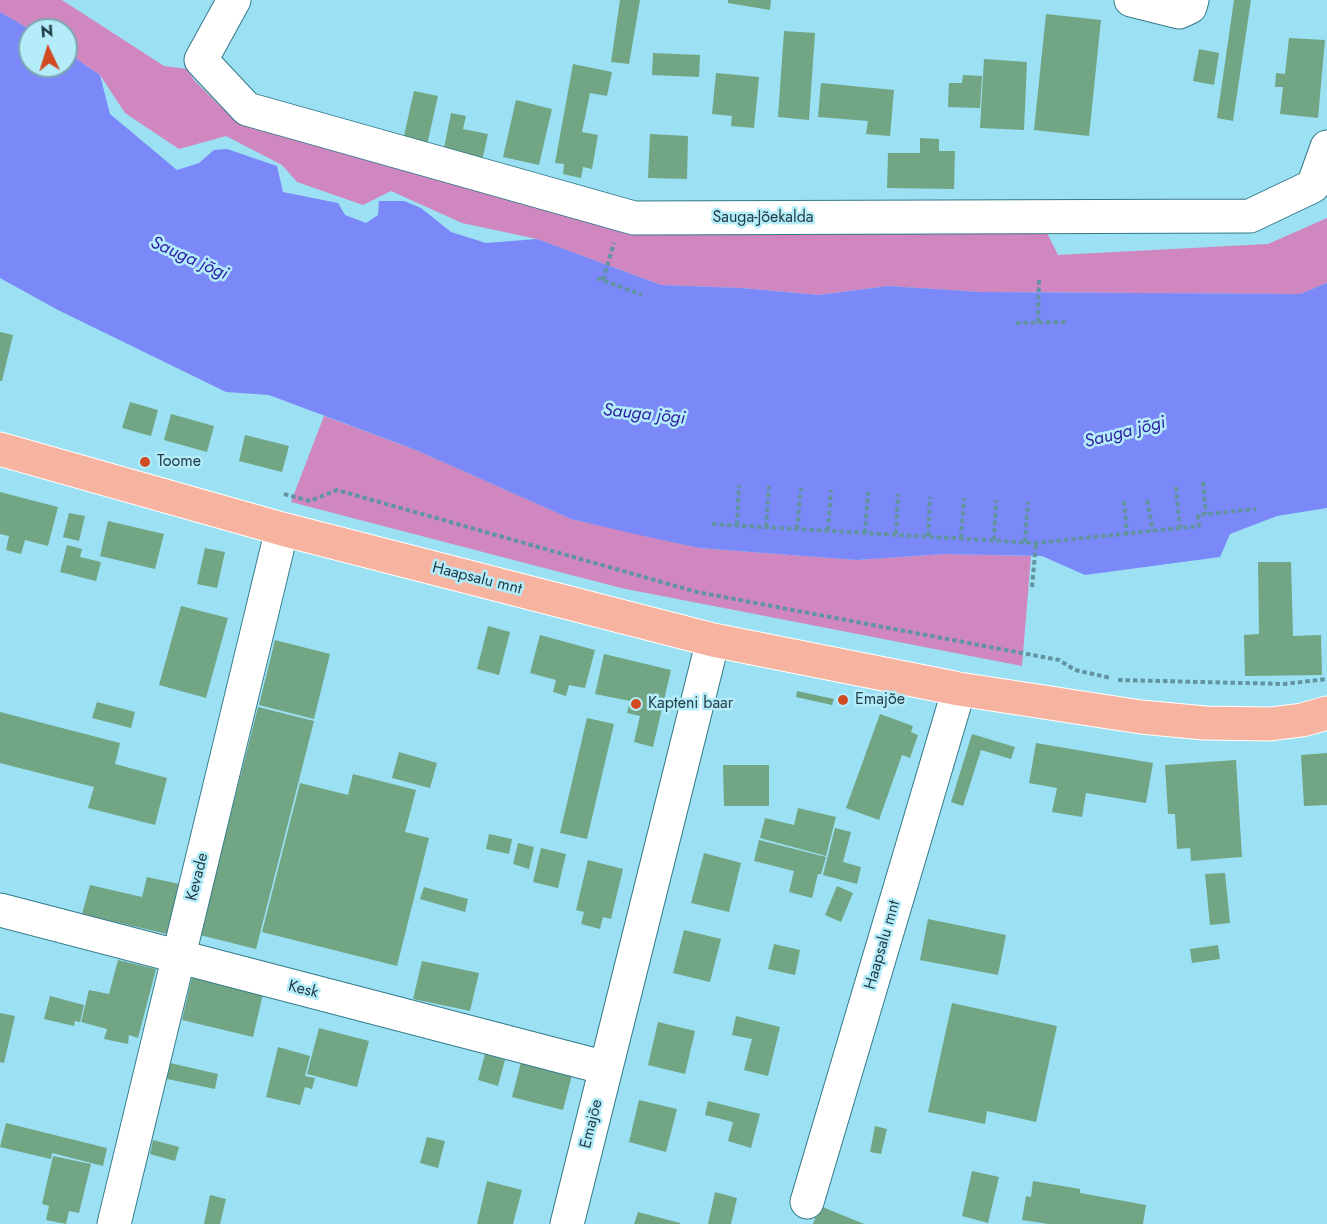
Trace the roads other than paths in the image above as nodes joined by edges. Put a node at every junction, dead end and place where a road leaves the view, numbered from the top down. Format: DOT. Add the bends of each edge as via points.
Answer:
graph roads {
  1 [pos="234,0"];
  2 [pos="1131,0"];
  3 [pos="1192,0"];
  4 [pos="1327,147"];
  5 [pos="0,449"];
  6 [pos="282,529"];
  7 [pos="712,640"];
  8 [pos="959,689"];
  9 [pos="1327,713"];
  10 [pos="0,910"];
  11 [pos="179,958"];
  12 [pos="606,1068"];
  13 [pos="807,1202"];
  14 [pos="114,1224"];
  15 [pos="567,1224"];
  1 -- 4 [label="street, Sauga-Jõekalda" via="201,60 248,109 634,218 1250,216 1313,186"];
  2 -- 3 [label="street" via="1179,12 1190,7"];
  5 -- 6 [label="main road, Haapsalu mnt"];
  6 -- 7 [label="main road, Haapsalu mnt"];
  6 -- 11 [label="street, Kevade"];
  7 -- 8 [label="main road, Haapsalu mnt"];
  7 -- 12 [label="street, Emajõe"];
  8 -- 9 [label="main road, Haapsalu mnt" via="1205,723 1270,724"];
  8 -- 13 [label="street, Haapsalu mnt"];
  10 -- 11 [label="street, Kesk"];
  11 -- 12 [label="street, Kesk"];
  11 -- 14 [label="street, Kevade"];
  12 -- 15 [label="street, Emajõe"];
}
